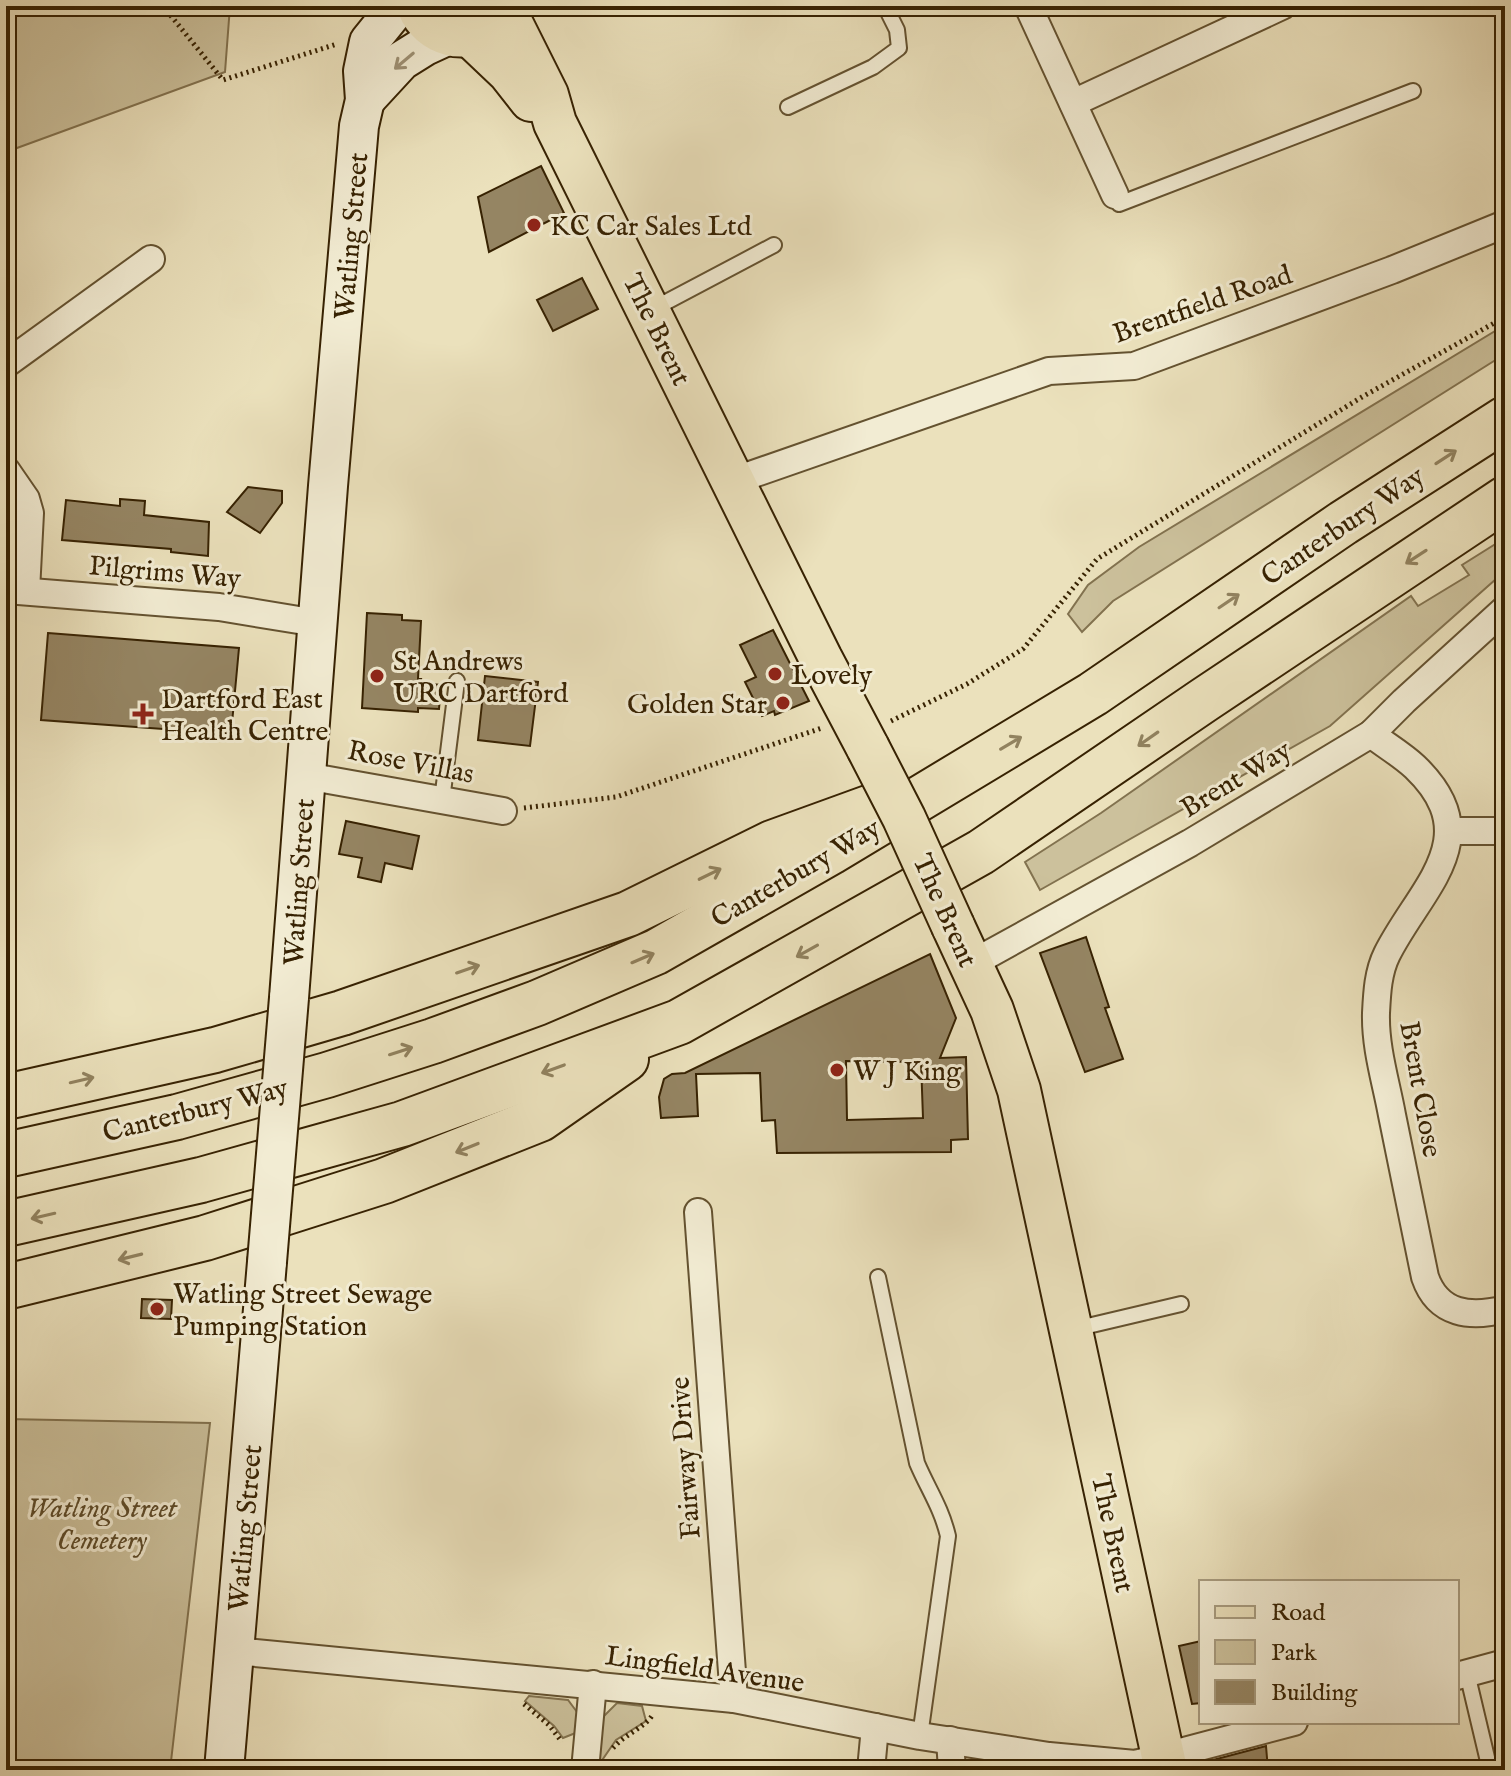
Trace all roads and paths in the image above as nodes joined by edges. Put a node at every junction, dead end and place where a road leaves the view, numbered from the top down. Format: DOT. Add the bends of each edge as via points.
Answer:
graph roads {
  1 [pos="163,6"];
  2 [pos="398,6"];
  3 [pos="418,6"];
  4 [pos="885,6"];
  5 [pos="1028,6"];
  6 [pos="1282,6"];
  7 [pos="482,22"];
  8 [pos="346,41"];
  9 [pos="1413,91"];
  10 [pos="365,100"];
  11 [pos="1073,103"];
  12 [pos="788,107"];
  13 [pos="1115,195"];
  14 [pos="1505,224"];
  15 [pos="774,245"];
  16 [pos="151,259"];
  17 [pos="649,311"];
  18 [pos="1505,317"];
  19 [pos="6,364"];
  20 [pos="1505,419"];
  21 [pos="6,470"];
  22 [pos="733,481"];
  23 [pos="1505,499"];
  24 [pos="16,590"];
  25 [pos="1505,609"];
  26 [pos="317,623"];
  27 [pos="457,681"];
  28 [pos="1371,734"];
  29 [pos="861,736"];
  30 [pos="1501,773"];
  31 [pos="306,776"];
  32 [pos="1505,780"];
  33 [pos="945,783"];
  34 [pos="1505,789"];
  35 [pos="442,800"];
  36 [pos="503,811"];
  37 [pos="1499,818"];
  38 [pos="1448,831"];
  39 [pos="971,964"];
  40 [pos="679,1022"];
  41 [pos="6,1097"];
  42 [pos="6,1155"];
  43 [pos="698,1212"];
  44 [pos="6,1224"];
  45 [pos="878,1277"];
  46 [pos="6,1287"];
  47 [pos="1181,1304"];
  48 [pos="1505,1309"];
  49 [pos="1070,1330"];
  50 [pos="235,1651"];
  51 [pos="1505,1663"];
  52 [pos="1462,1675"];
  53 [pos="593,1684"];
  54 [pos="518,1698"];
  55 [pos="734,1699"];
  56 [pos="655,1710"];
  57 [pos="1288,1724"];
  58 [pos="875,1727"];
  59 [pos="920,1736"];
  60 [pos="950,1740"];
  61 [pos="564,1746"];
  62 [pos="609,1755"];
  63 [pos="1164,1764"];
  64 [pos="224,1770"];
  65 [pos="585,1770"];
  66 [pos="871,1770"];
  67 [pos="952,1770"];
  68 [pos="1490,1770"];
  1 -- 8 [label="path" via="223,80"];
  2 -- 10 [label="main road, Watling Street" via="369,42"];
  3 -- 7 [label="main road, The Brent" via="428,23"];
  4 -- 12 [label="lane" via="899,48 873,67"];
  5 -- 11 [label="street"];
  6 -- 11 [label="street"];
  7 -- 10 [label="main road, one-way" via="401,61"];
  7 -- 17 [label="main road, The Brent" via="509,72 555,123"];
  9 -- 13 [label="lane" via="1119,204"];
  10 -- 26 [label="main road, Watling Street"];
  11 -- 13 [label="street"];
  14 -- 22 [label="street, Brentfield Road" via="1134,366 1049,371"];
  15 -- 17 [label="lane"];
  16 -- 19 [label="street"];
  17 -- 22 [label="main road, The Brent"];
  18 -- 29 [label="path" via="1362,397 1097,559 1023,649 967,684"];
  33 -- 20 [label="highway, Canterbury Way, one-way" via="1093,694"];
  21 -- 24 [label="street" via="30,513"];
  22 -- 29 [label="main road, The Brent"];
  23 -- 40 [label="highway, one-way" via="981,852"];
  24 -- 26 [label="street, Pilgrims Way" via="227,608"];
  25 -- 28 [label="street, Brent Way"];
  26 -- 31 [label="main road, Watling Street"];
  27 -- 35 [label="lane"];
  28 -- 38 [label="street" via="1424,777 1441,802"];
  28 -- 39 [label="street, Brent Way" via="1190,843"];
  29 -- 36 [label="path" via="829,724 616,797"];
  29 -- 39 [label="main road, The Brent, bridge"];
  30 -- 32 [label="path"];
  31 -- 35 [label="street, Rose Villas"];
  31 -- 50 [label="main road, Watling Street, bridge"];
  41 -- 33 [label="highway, one-way" via="215,1050 342,1013 628,914 786,838"];
  42 -- 33 [label="highway, Canterbury Way, one-way" via="177,1117 327,1075 537,1003 656,952"];
  34 -- 37 [label="path"];
  35 -- 36 [label="street, Rose Villas"];
  37 -- 38 [label="street"];
  38 -- 48 [label="street, Brent Close" via="1436,877 1385,960 1377,1036 1427,1282 1462,1313"];
  39 -- 49 [label="main road, The Brent" via="1019,1090"];
  40 -- 44 [label="highway, one-way" via="402,1124 201,1180"];
  40 -- 46 [label="highway, one-way" via="540,1119 398,1176 205,1238"];
  43 -- 55 [label="street, Fairway Drive"];
  45 -- 59 [label="lane" via="917,1463 939,1504 948,1536"];
  47 -- 49 [label="lane"];
  49 -- 63 [label="main road, The Brent"];
  50 -- 53 [label="street, Lingfield Avenue"];
  50 -- 64 [label="main road, Watling Street"];
  51 -- 52 [label="street"];
  52 -- 68 [label="lane"];
  53 -- 55 [label="street, Lingfield Avenue"];
  53 -- 65 [label="street"];
  54 -- 61 [label="path"];
  55 -- 58 [label="street, Lingfield Avenue"];
  56 -- 62 [label="path" via="648,1723 623,1736"];
  57 -- 63 [label="street, Lingfield Avenue"];
  58 -- 59 [label="street, Lingfield Avenue"];
  58 -- 66 [label="street"];
  59 -- 60 [label="street, Lingfield Avenue"];
  60 -- 63 [label="street, Lingfield Avenue" via="1049,1756"];
  60 -- 67 [label="street"];
}
